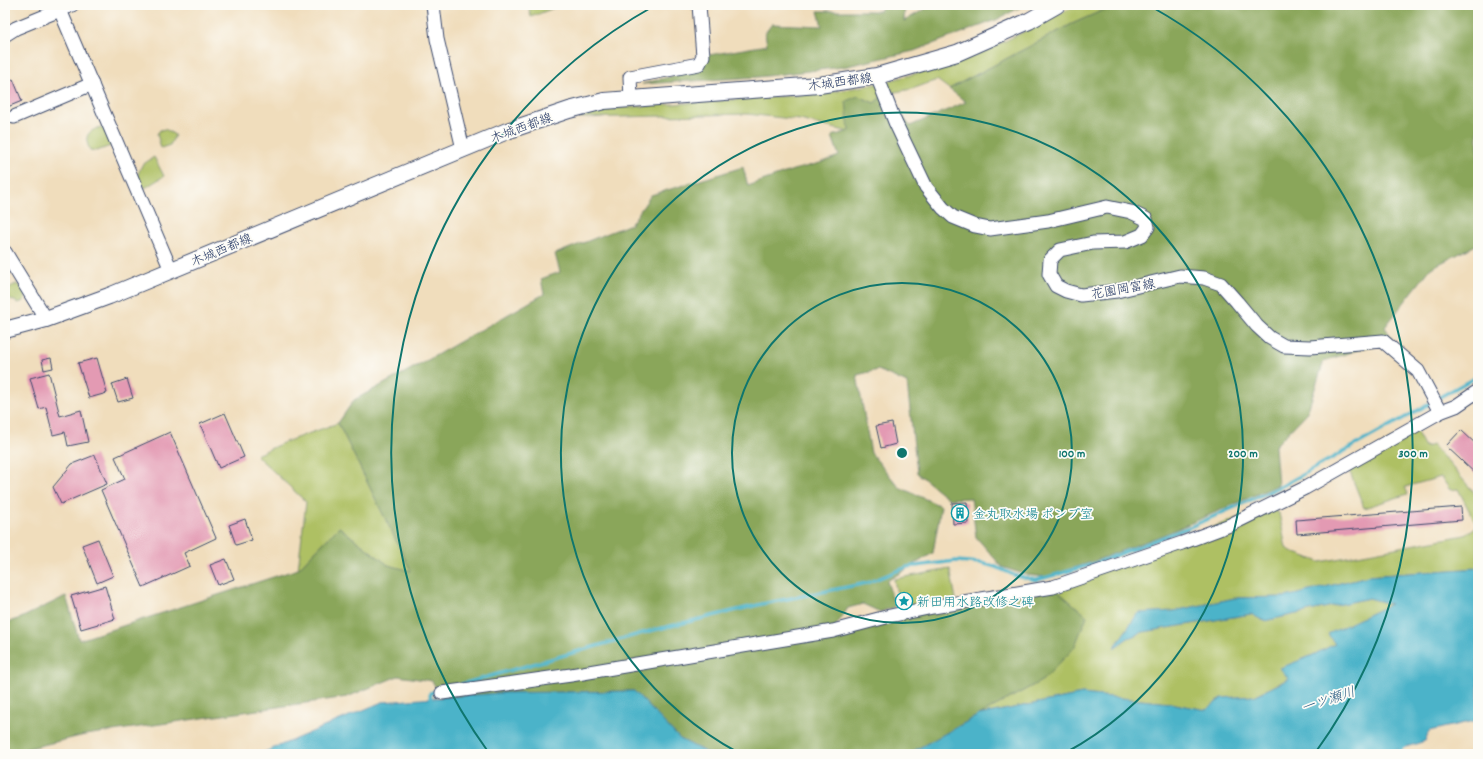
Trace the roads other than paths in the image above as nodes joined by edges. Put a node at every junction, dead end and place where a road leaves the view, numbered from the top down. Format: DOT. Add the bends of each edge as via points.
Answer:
graph roads {
  1 [pos="433,5"];
  2 [pos="699,5"];
  3 [pos="1057,5"];
  4 [pos="66,7"];
  5 [pos="5,35"];
  6 [pos="877,76"];
  7 [pos="92,84"];
  8 [pos="631,99"];
  9 [pos="14,117"];
  10 [pos="463,149"];
  11 [pos="5,252"];
  12 [pos="171,270"];
  13 [pos="46,319"];
  14 [pos="5,330"];
  15 [pos="1478,391"];
  16 [pos="1440,412"];
  17 [pos="442,693"];
  1 -- 10 [label="street" via="437,39"];
  2 -- 8 [label="street" via="704,56 699,64 630,77"];
  3 -- 6 [label="main road, 木城西都線" via="1029,21 957,53"];
  4 -- 5 [label="street"];
  4 -- 7 [label="street"];
  6 -- 8 [label="main road, 木城西都線" via="819,85"];
  6 -- 16 [label="street, 花園岡富線" via="895,122 926,187 942,208 953,216 975,226 990,229 1048,221 1107,207 1131,212 1146,219 1148,227 1142,235 1125,242 1093,243 1060,250 1050,260 1049,274 1056,286 1081,295 1117,291 1180,276 1204,278 1221,284 1257,326 1284,346 1310,347 1383,341 1418,370"];
  7 -- 9 [label="street"];
  7 -- 12 [label="street"];
  8 -- 10 [label="main road, 木城西都線" via="604,101 569,110"];
  10 -- 12 [label="main road, 木城西都線"];
  11 -- 13 [label="street"];
  12 -- 13 [label="main road, 木城西都線"];
  13 -- 14 [label="main road, 木城西都線"];
  15 -- 16 [label="street" via="1456,406"];
  16 -- 17 [label="street" via="1305,488 1230,525 1053,587 933,607 826,632 571,675"];
}
